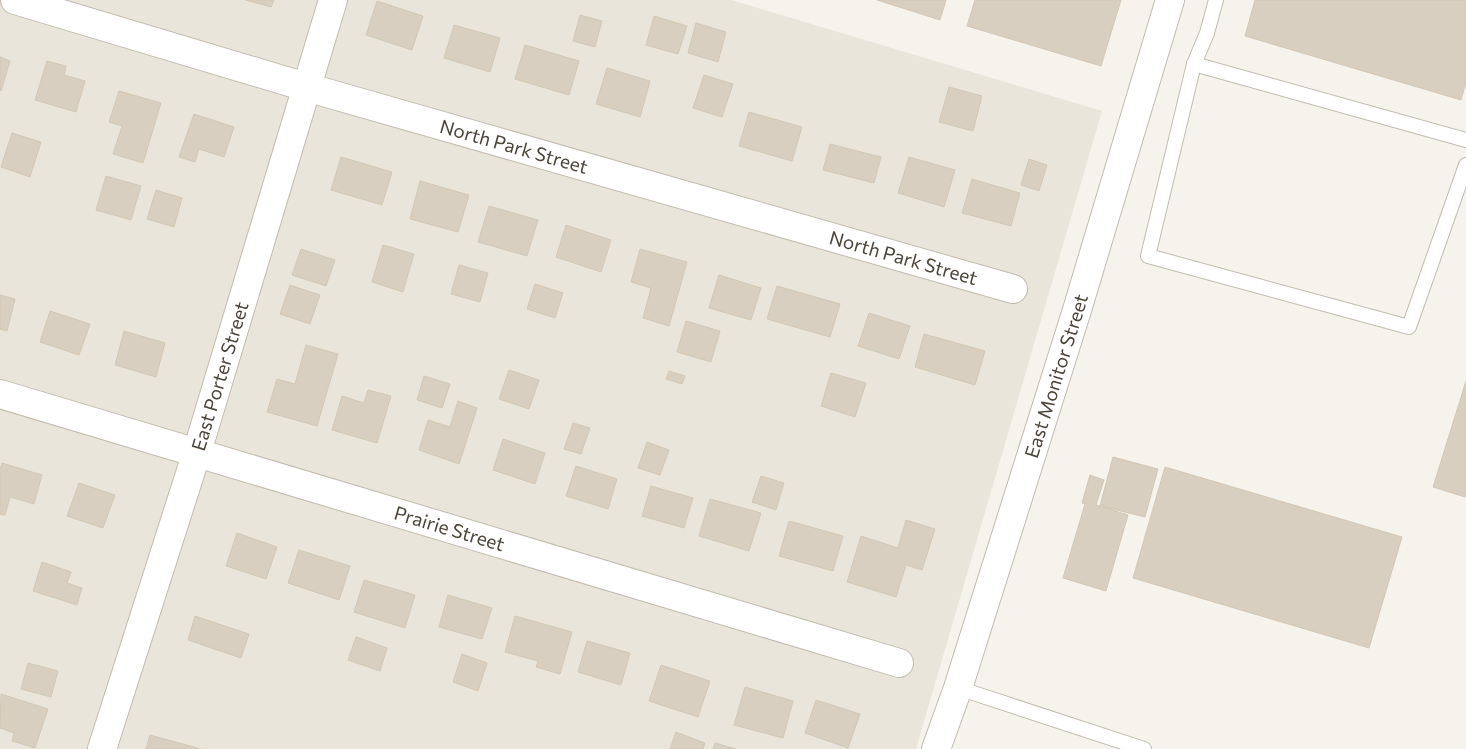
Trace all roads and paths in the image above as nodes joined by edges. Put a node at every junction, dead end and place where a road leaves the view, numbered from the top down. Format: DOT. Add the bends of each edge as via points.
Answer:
graph roads {
  1 [pos="16,0"];
  2 [pos="333,0"];
  3 [pos="1170,0"];
  4 [pos="1216,0"];
  5 [pos="1194,64"];
  6 [pos="306,87"];
  7 [pos="1466,140"];
  8 [pos="1466,165"];
  9 [pos="1012,289"];
  10 [pos="0,394"];
  11 [pos="197,452"];
  12 [pos="899,663"];
  13 [pos="958,688"];
  14 [pos="102,749"];
  15 [pos="936,749"];
  16 [pos="1144,749"];
  1 -- 6 [label="street, North Park Street"];
  2 -- 6 [label="street, East Porter Street"];
  3 -- 13 [label="street, East Monitor Street"];
  4 -- 5 [label="lane"];
  5 -- 7 [label="lane"];
  5 -- 8 [label="lane" via="1148,256 1409,327"];
  6 -- 9 [label="street, North Park Street"];
  6 -- 11 [label="street, East Porter Street"];
  10 -- 11 [label="street, Prairie Street"];
  11 -- 12 [label="street, Prairie Street"];
  11 -- 14 [label="street, East Porter Street"];
  13 -- 15 [label="street, East Monitor Street"];
  13 -- 16 [label="lane"];
}
